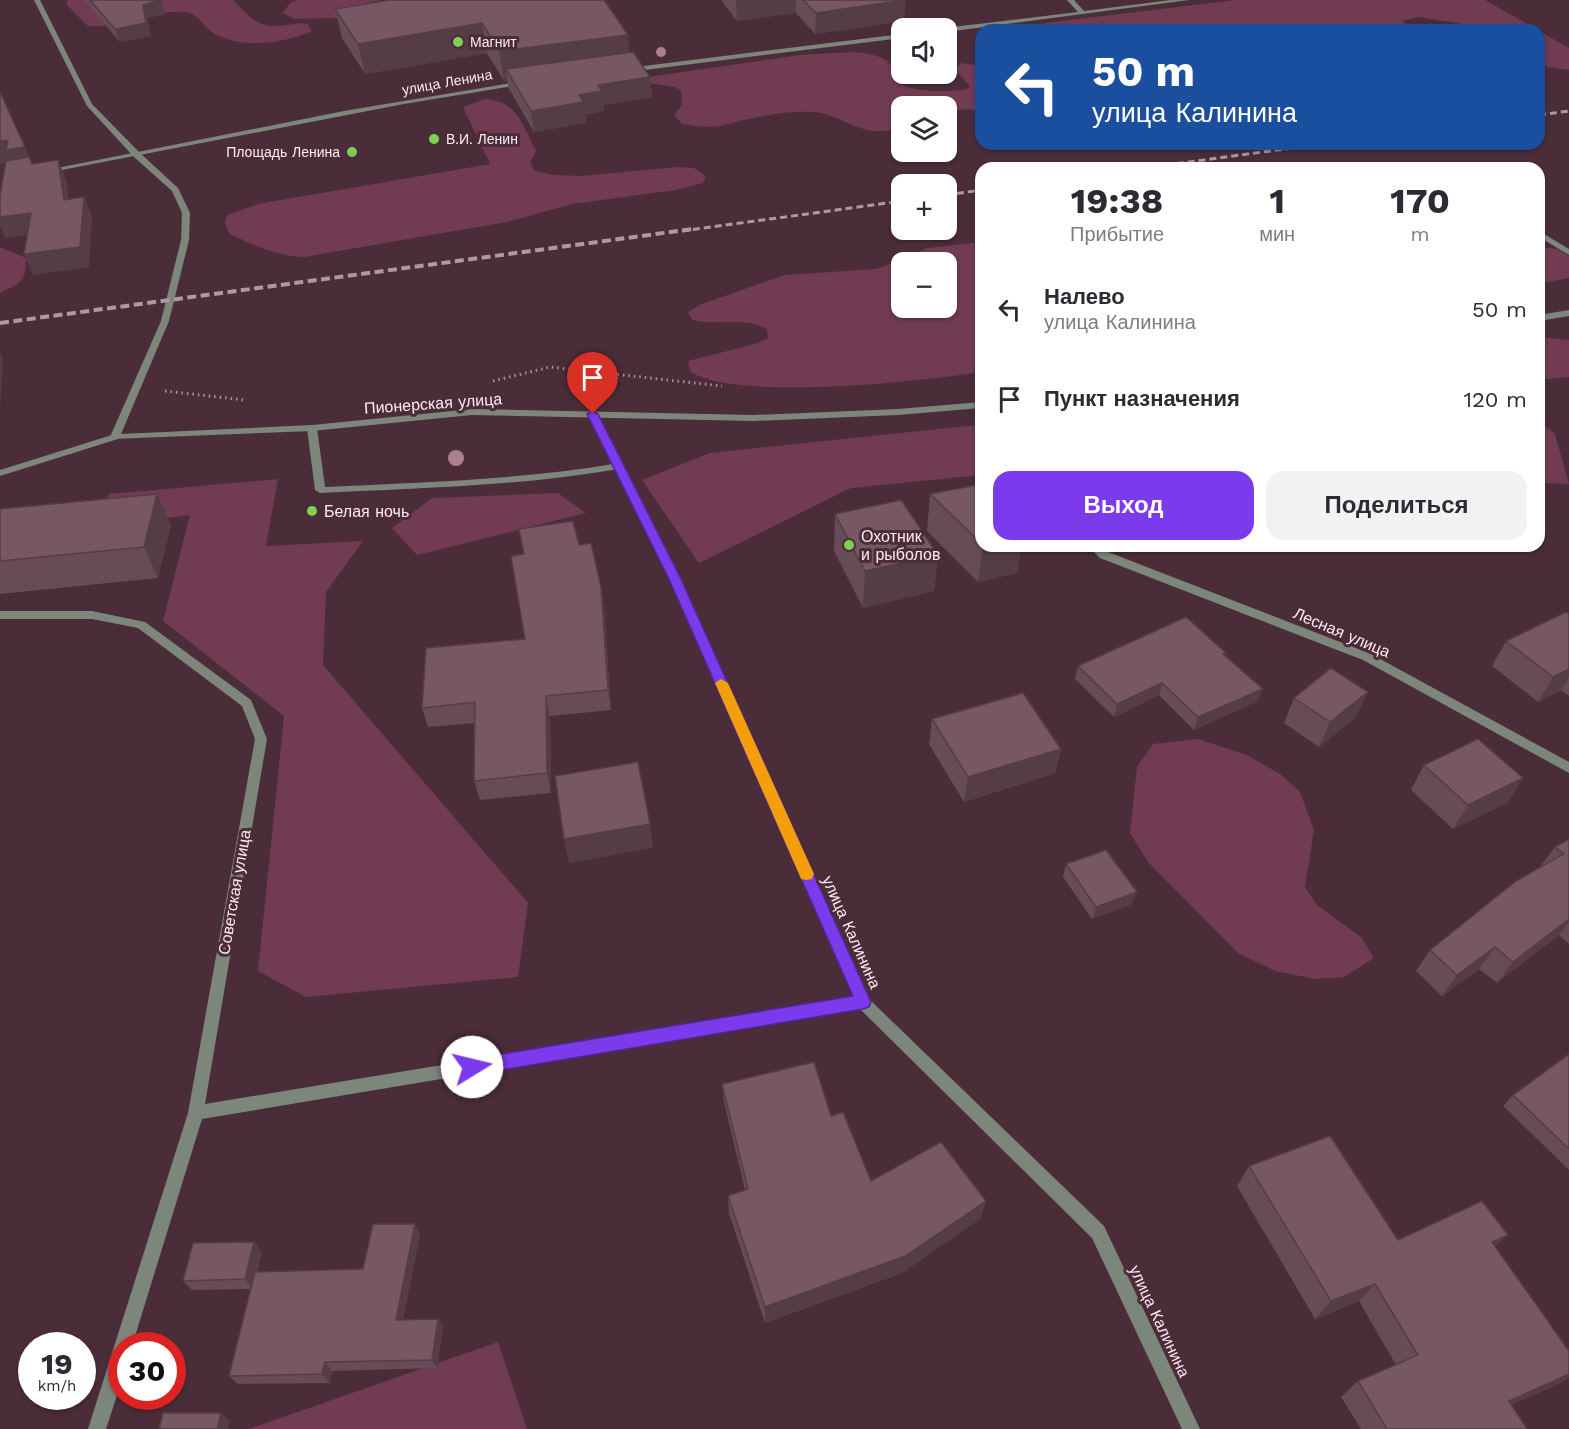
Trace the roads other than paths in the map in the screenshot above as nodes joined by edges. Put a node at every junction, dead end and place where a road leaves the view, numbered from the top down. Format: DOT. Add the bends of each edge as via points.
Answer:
graph roads {
  1 [pos="36,0"];
  2 [pos="1070,0"];
  3 [pos="1186,0"];
  4 [pos="1083,13"];
  5 [pos="994,24"];
  6 [pos="975,26"];
  7 [pos="957,29"];
  8 [pos="891,37"];
  9 [pos="617,72"];
  10 [pos="534,82"];
  11 [pos="137,155"];
  12 [pos="32,173"];
  13 [pos="1545,237"];
  14 [pos="1569,253"];
  15 [pos="1569,313"];
  16 [pos="1545,317"];
  17 [pos="975,406"];
  18 [pos="593,414"];
  19 [pos="312,428"];
  20 [pos="115,437"];
  21 [pos="619,466"];
  22 [pos="0,473"];
  23 [pos="1101,552"];
  24 [pos="0,615"];
  25 [pos="1569,768"];
  26 [pos="863,1002"];
  27 [pos="196,1113"];
  28 [pos="127,1332"];
  29 [pos="108,1395"];
  30 [pos="97,1429"];
  31 [pos="1191,1429"];
  1 -- 11 [label="street" via="89,105"];
  2 -- 4 [label="street"];
  3 -- 4 [label="street"];
  4 -- 5 [label="street"];
  6 -- 7 [label="street"];
  8 -- 9 [label="street"];
  10 -- 11 [label="street, улица Ленина" via="274,126"];
  11 -- 12 [label="street, улица Ленина"];
  11 -- 20 [label="street" via="175,190 186,213 185,240 167,314"];
  13 -- 14 [label="street"];
  15 -- 16 [label="street"];
  17 -- 18 [label="street, Пионерская улица" via="753,418"];
  18 -- 19 [label="street, Пионерская улица" via="472,412"];
  18 -- 21 [label="street, улица Калинина"];
  19 -- 20 [label="street, Пионерская улица"];
  19 -- 21 [label="street" via="320,490 486,484"];
  20 -- 22 [label="street, Пионерская улица"];
  21 -- 26 [label="street, улица Калинина" via="675,579"];
  23 -- 25 [label="street, Лесная улица" via="1367,657"];
  24 -- 27 [label="street, Советская улица" via="92,615 141,626 247,703 261,739"];
  26 -- 27 [label="street"];
  26 -- 31 [label="street, улица Калинина" via="1098,1232"];
  27 -- 28 [label="street, Советская улица"];
  29 -- 30 [label="street"];
}
